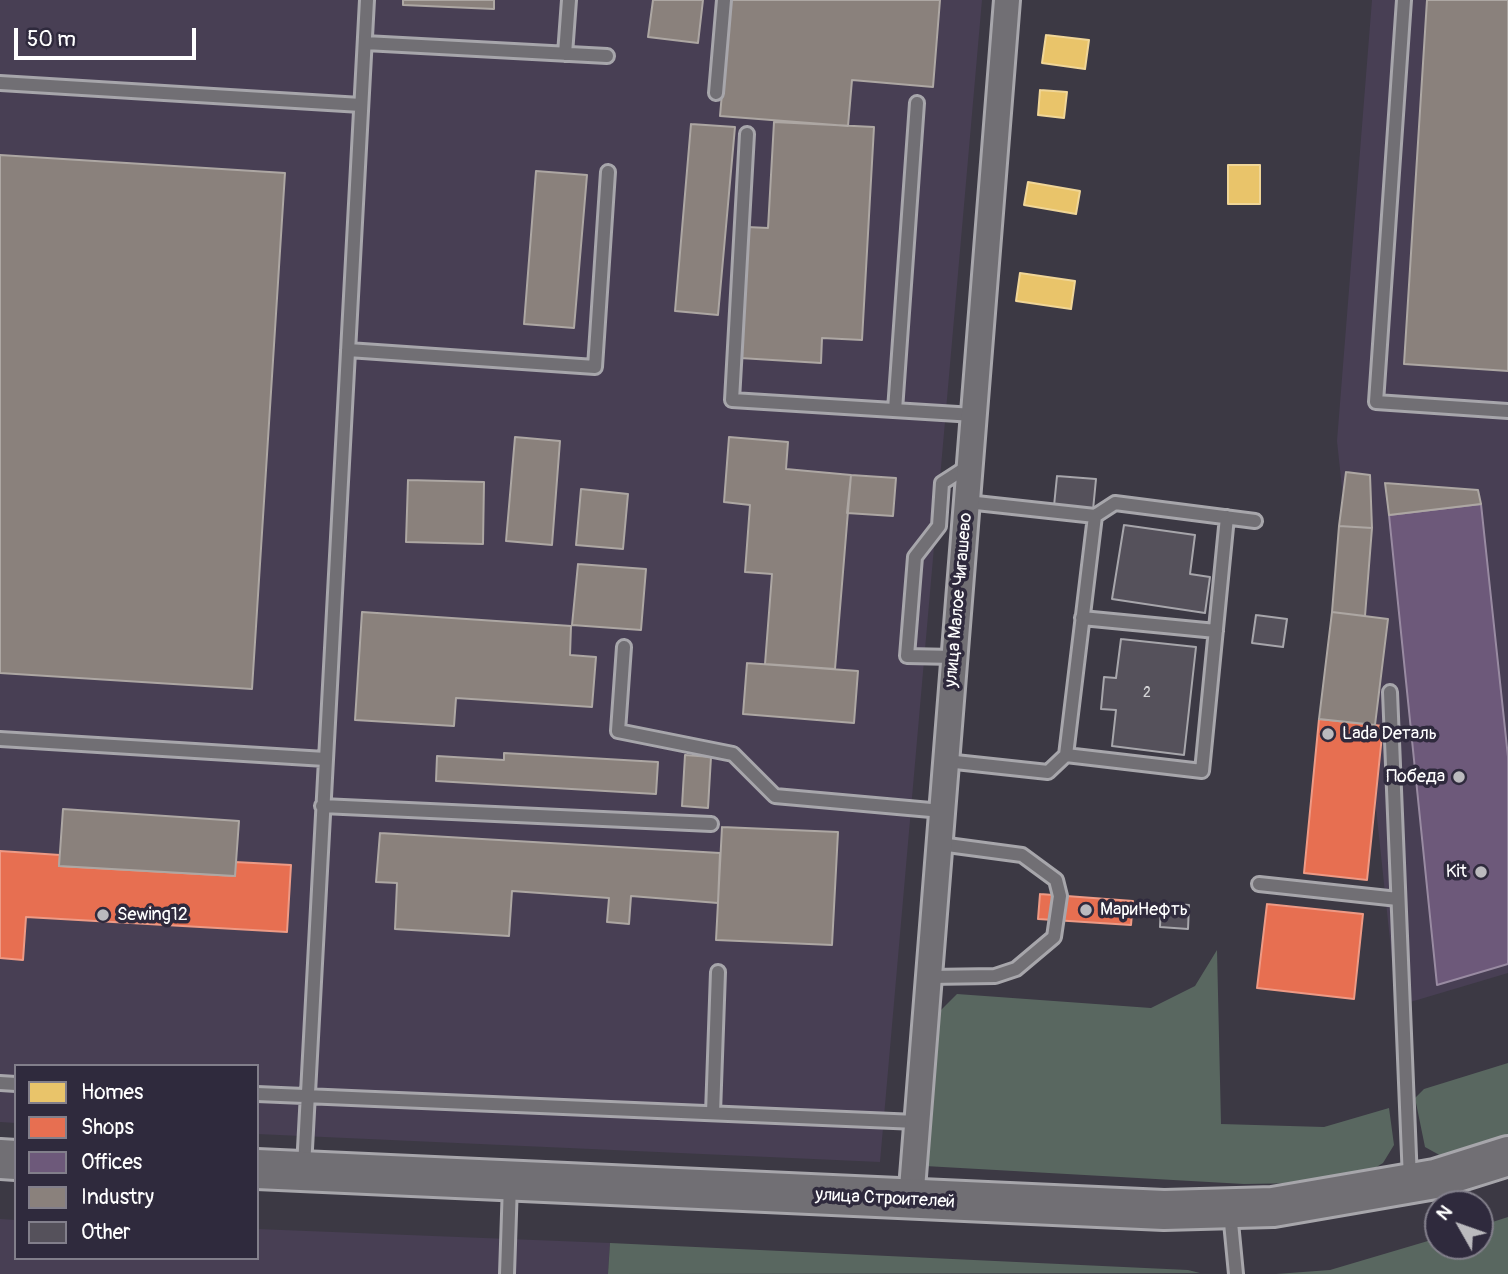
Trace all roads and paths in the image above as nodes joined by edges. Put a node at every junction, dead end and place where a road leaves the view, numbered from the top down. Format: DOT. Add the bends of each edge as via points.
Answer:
graph roads {
  1 [pos="367,0"];
  2 [pos="569,0"];
  3 [pos="724,0"];
  4 [pos="1007,0"];
  5 [pos="1404,0"];
  6 [pos="365,43"];
  7 [pos="565,54"];
  8 [pos="607,56"];
  9 [pos="0,83"];
  10 [pos="716,93"];
  11 [pos="917,103"];
  12 [pos="361,105"];
  13 [pos="747,134"];
  14 [pos="608,172"];
  15 [pos="348,350"];
  16 [pos="895,410"];
  17 [pos="1508,411"];
  18 [pos="974,415"];
  19 [pos="970,465"];
  20 [pos="967,502"];
  21 [pos="1096,516"];
  22 [pos="1227,517"];
  23 [pos="1255,521"];
  24 [pos="1082,618"];
  25 [pos="1216,631"];
  26 [pos="624,646"];
  27 [pos="954,657"];
  28 [pos="1390,692"];
  29 [pos="0,739"];
  30 [pos="1066,755"];
  31 [pos="325,759"];
  32 [pos="946,761"];
  33 [pos="322,806"];
  34 [pos="942,811"];
  35 [pos="711,824"];
  36 [pos="940,844"];
  37 [pos="1258,884"];
  38 [pos="1398,899"];
  39 [pos="718,972"];
  40 [pos="929,976"];
  41 [pos="259,1094"];
  42 [pos="307,1096"];
  43 [pos="713,1113"];
  44 [pos="918,1122"];
  45 [pos="1508,1156"];
  46 [pos="259,1169"];
  47 [pos="304,1171"];
  48 [pos="510,1181"];
  49 [pos="1410,1184"];
  50 [pos="911,1201"];
  51 [pos="1230,1209"];
  52 [pos="507,1274"];
  53 [pos="1236,1274"];
  1 -- 6 [label="lane"];
  2 -- 7 [label="lane"];
  3 -- 10 [label="lane"];
  4 -- 18 [label="street, улица Малое Чигашево"];
  5 -- 17 [label="lane" via="1376,402"];
  6 -- 7 [label="lane"];
  6 -- 12 [label="lane"];
  7 -- 8 [label="lane"];
  9 -- 12 [label="lane"];
  11 -- 16 [label="lane"];
  12 -- 15 [label="lane"];
  13 -- 16 [label="lane" via="732,400"];
  14 -- 15 [label="lane" via="596,368"];
  15 -- 31 [label="lane"];
  16 -- 18 [label="lane"];
  18 -- 19 [label="street, улица Малое Чигашево"];
  19 -- 20 [label="street, улица Малое Чигашево"];
  19 -- 27 [label="lane" via="942,483 939,526 915,557 907,656"];
  20 -- 21 [label="lane"];
  20 -- 27 [label="street, улица Малое Чигашево"];
  21 -- 22 [label="lane" via="1115,503"];
  21 -- 24 [label="lane"];
  22 -- 23 [label="lane"];
  22 -- 25 [label="lane"];
  24 -- 25 [label="lane"];
  24 -- 30 [label="lane"];
  25 -- 30 [label="lane" via="1202,771"];
  26 -- 34 [label="lane" via="618,731 733,754 775,796"];
  27 -- 32 [label="street, улица Малое Чигашево"];
  28 -- 38 [label="lane"];
  29 -- 31 [label="lane"];
  30 -- 32 [label="lane" via="1048,772"];
  31 -- 33 [label="lane"];
  32 -- 34 [label="street, улица Малое Чигашево"];
  33 -- 35 [label="lane"];
  33 -- 42 [label="lane"];
  34 -- 36 [label="street, улица Малое Чигашево"];
  36 -- 40 [label="street, улица Малое Чигашево"];
  36 -- 40 [label="lane" via="1022,855 1056,880 1060,896 1054,937 1016,969 995,976"];
  37 -- 38 [label="lane"];
  38 -- 49 [label="lane"];
  39 -- 43 [label="lane"];
  40 -- 44 [label="street, улица Малое Чигашево"];
  41 -- 42 [label="lane"];
  42 -- 43 [label="lane"];
  42 -- 47 [label="lane"];
  43 -- 44 [label="lane"];
  44 -- 50 [label="street, улица Малое Чигашево"];
  45 -- 49 [label="main road, улица Строителей"];
  46 -- 47 [label="main road, улица Строителей"];
  47 -- 48 [label="main road, улица Строителей"];
  48 -- 50 [label="main road, улица Строителей"];
  48 -- 52 [label="lane"];
  49 -- 51 [label="main road, улица Строителей" via="1273,1207"];
  50 -- 51 [label="main road, улица Строителей"];
  51 -- 53 [label="lane"];
}
